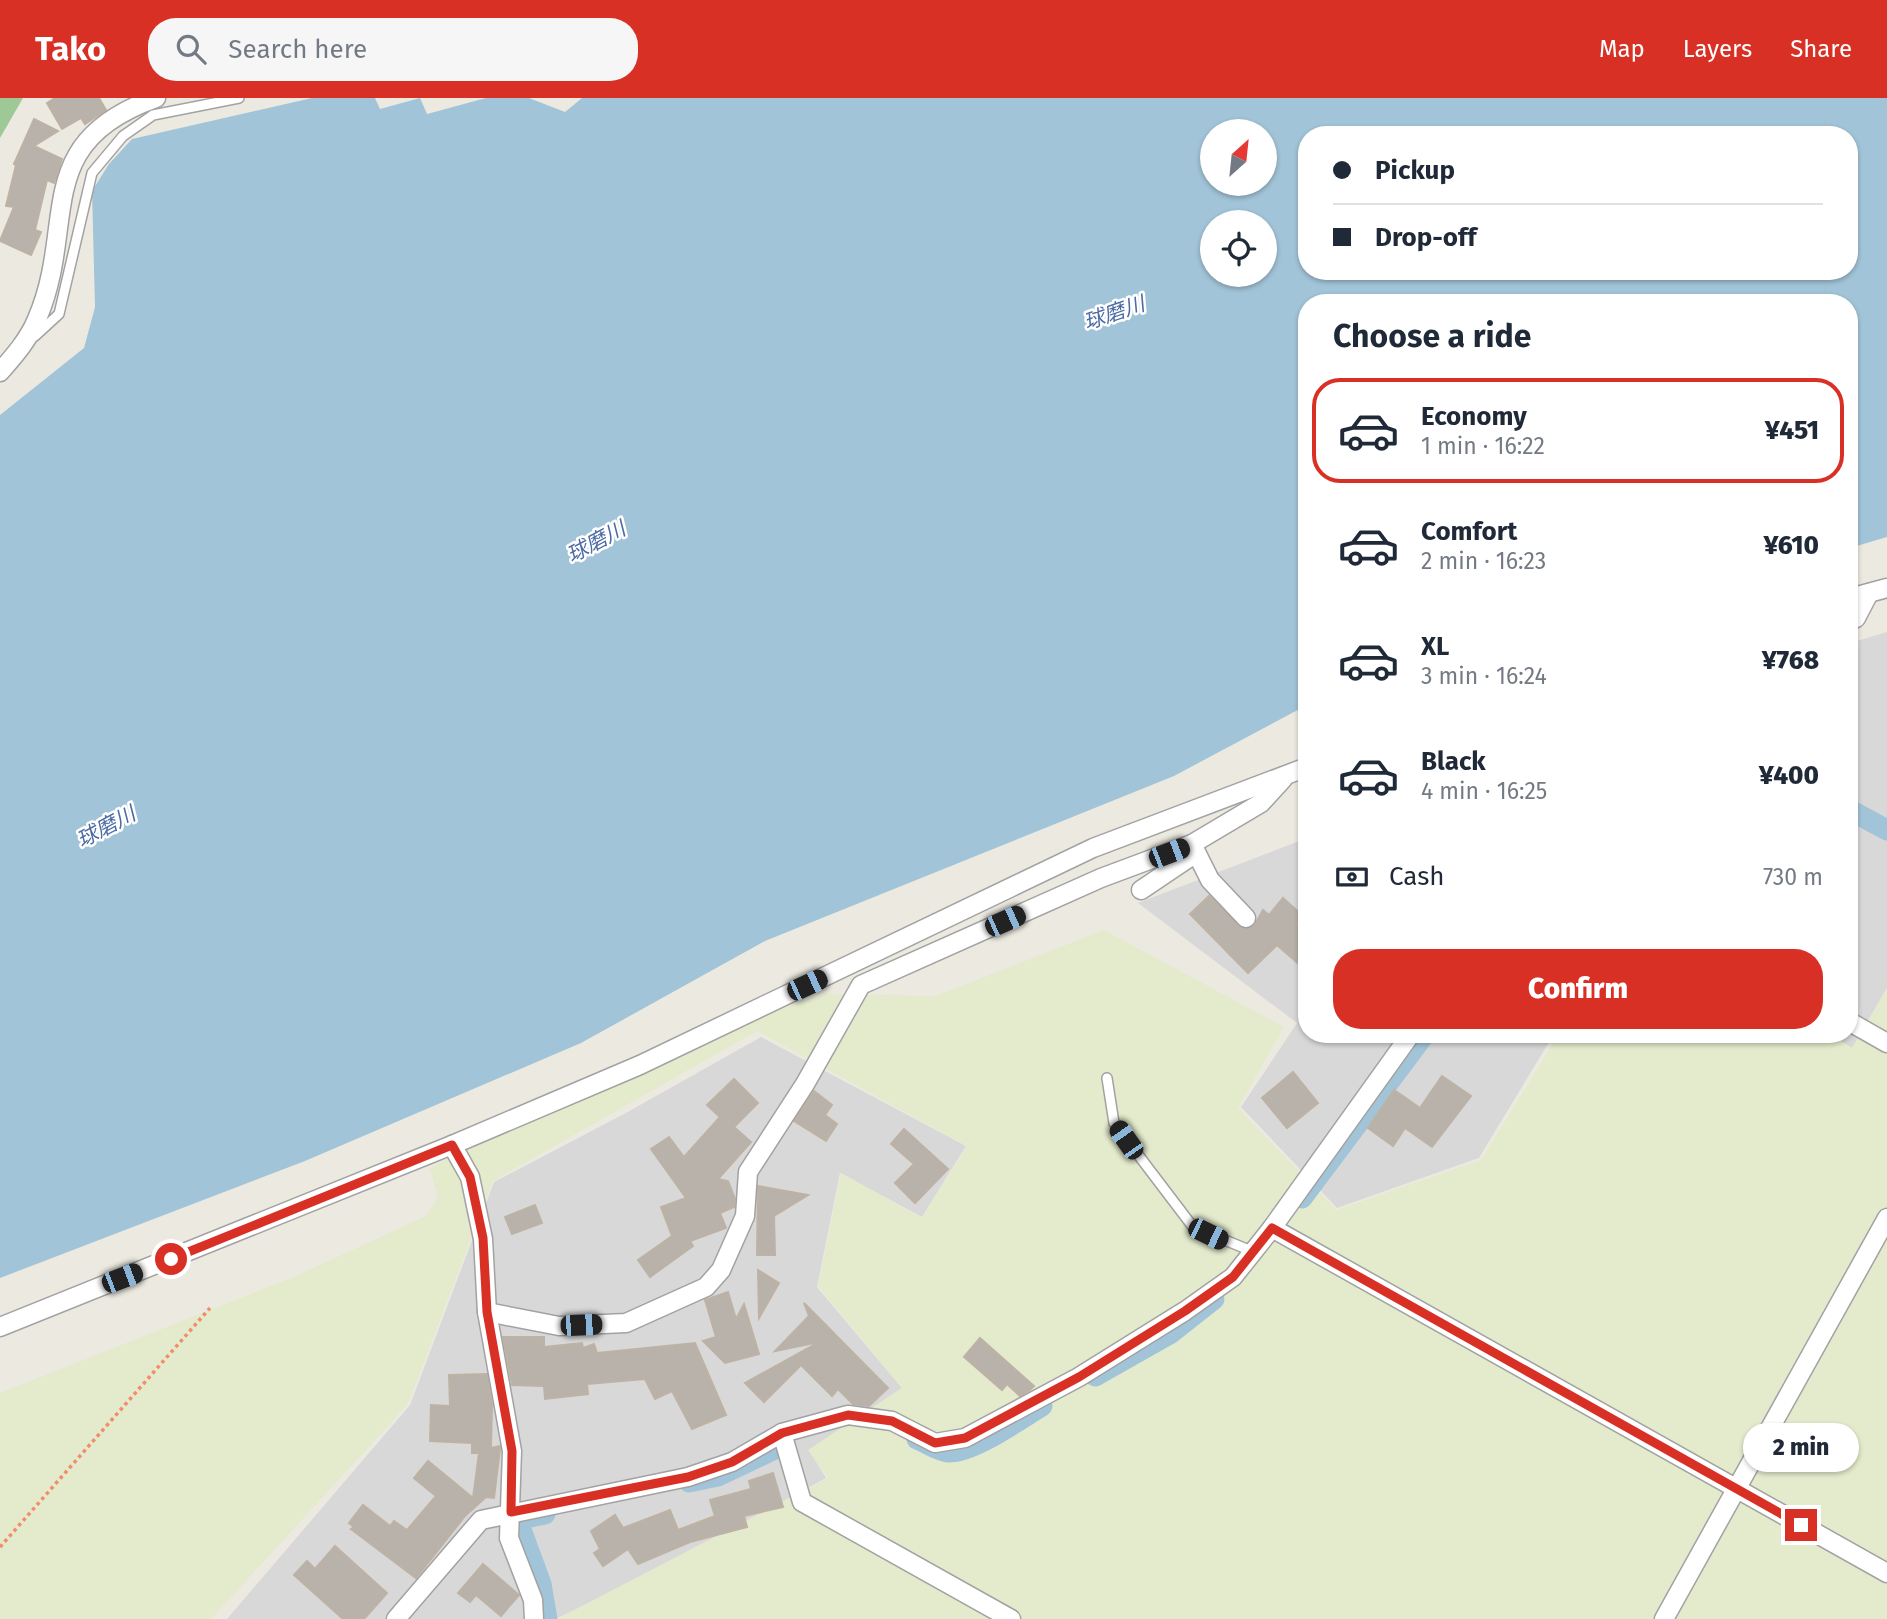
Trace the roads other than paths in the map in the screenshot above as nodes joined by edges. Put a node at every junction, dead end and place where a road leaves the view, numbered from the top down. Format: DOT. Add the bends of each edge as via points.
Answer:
graph roads {
  1 [pos="156,98"];
  2 [pos="239,98"];
  3 [pos="20,349"];
  4 [pos="0,372"];
  5 [pos="1878,590"];
  6 [pos="1858,596"];
  7 [pos="1858,615"];
  8 [pos="1298,770"];
  9 [pos="1287,774"];
  10 [pos="1194,848"];
  11 [pos="1141,890"];
  12 [pos="1246,918"];
  13 [pos="1858,1027"];
  14 [pos="1406,1043"];
  15 [pos="1887,1043"];
  16 [pos="1108,1078"];
  17 [pos="452,1145"];
  18 [pos="1887,1218"];
  19 [pos="1272,1228"];
  20 [pos="1254,1252"];
  21 [pos="487,1312"];
  22 [pos="0,1327"];
  23 [pos="782,1433"];
  24 [pos="1737,1489"];
  25 [pos="511,1512"];
  26 [pos="1887,1573"];
  27 [pos="396,1619"];
  28 [pos="534,1619"];
  29 [pos="1011,1619"];
  30 [pos="1664,1619"];
  1 -- 3 [label="street" via="123,110 79,150 60,202 49,280 37,319"];
  2 -- 3 [label="lane" via="153,115 124,136 92,173 59,314"];
  3 -- 4 [label="street"];
  5 -- 6 [label="street"];
  5 -- 7 [label="street"];
  8 -- 9 [label="street"];
  9 -- 10 [label="street" via="1261,803"];
  9 -- 17 [label="street" via="1093,848 652,1059"];
  10 -- 11 [label="street"];
  10 -- 12 [label="street" via="1210,880"];
  10 -- 21 [label="street" via="1101,878 861,985 748,1172 746,1216 726,1263 706,1287 626,1323 559,1326"];
  13 -- 15 [label="street"];
  14 -- 19 [label="street"];
  16 -- 20 [label="lane" via="1114,1123 1193,1227"];
  17 -- 21 [label="street" via="470,1177 483,1238"];
  17 -- 22 [label="street"];
  18 -- 24 [label="street"];
  19 -- 20 [label="street"];
  19 -- 24 [label="street"];
  20 -- 23 [label="street" via="1233,1277 1185,1311 1079,1377 965,1438 935,1443 892,1421 848,1415"];
  21 -- 25 [label="street" via="512,1451"];
  23 -- 25 [label="street" via="732,1462 688,1477"];
  23 -- 29 [label="street" via="802,1502"];
  24 -- 26 [label="street"];
  24 -- 30 [label="street"];
  25 -- 27 [label="street" via="481,1520"];
  25 -- 28 [label="street" via="509,1538 533,1600"];
}
